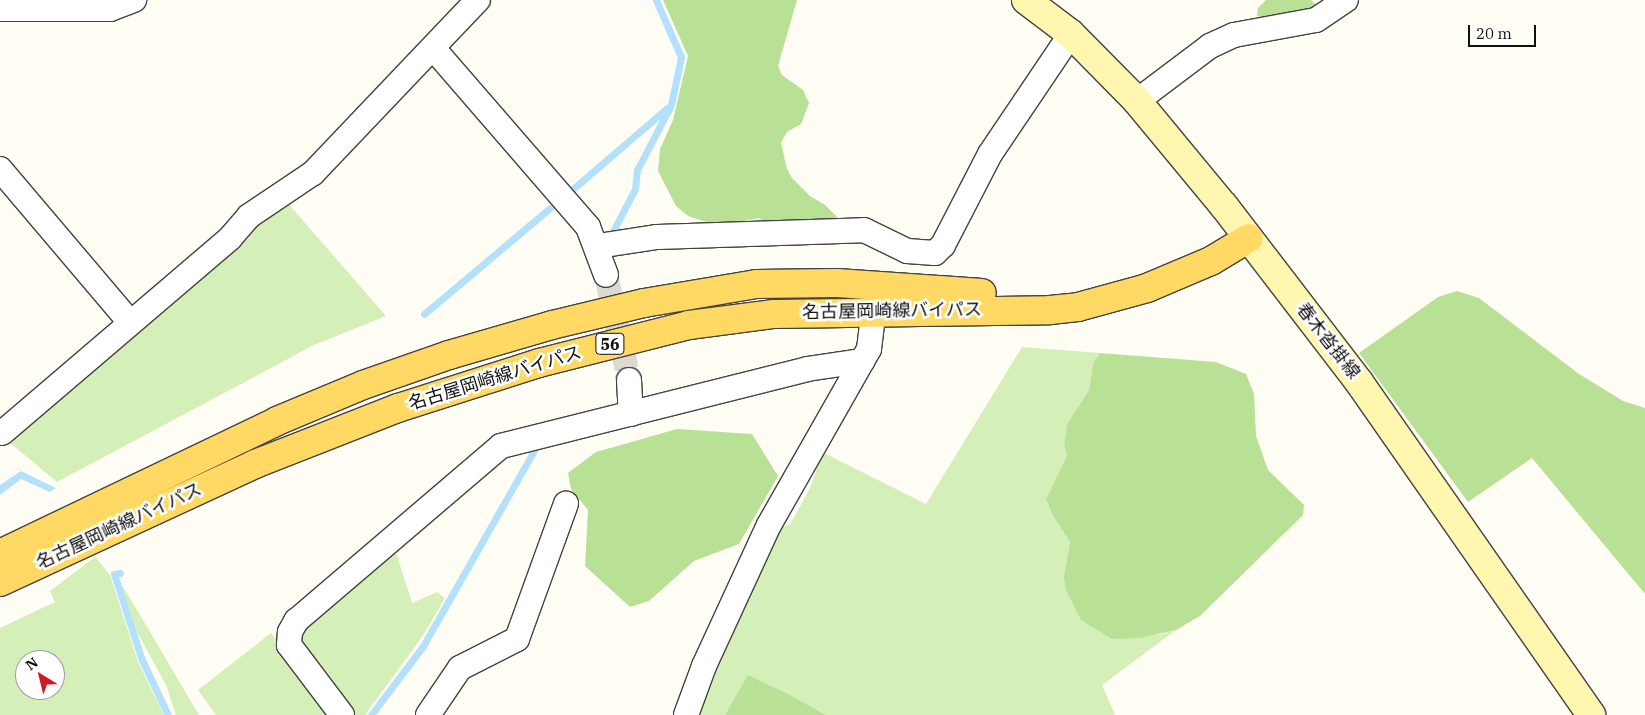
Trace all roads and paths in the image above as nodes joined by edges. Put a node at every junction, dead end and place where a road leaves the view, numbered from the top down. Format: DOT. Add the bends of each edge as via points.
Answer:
graph roads {
  1 [pos="134,0"];
  2 [pos="478,0"];
  3 [pos="1026,0"];
  4 [pos="1346,0"];
  5 [pos="0,9"];
  6 [pos="1071,34"];
  7 [pos="433,48"];
  8 [pos="1137,101"];
  9 [pos="0,169"];
  10 [pos="1243,231"];
  11 [pos="598,246"];
  12 [pos="606,275"];
  13 [pos="874,311"];
  14 [pos="129,321"];
  15 [pos="862,361"];
  16 [pos="629,380"];
  17 [pos="631,414"];
  18 [pos="2,433"];
  19 [pos="566,504"];
  20 [pos="0,554"];
  21 [pos="0,582"];
  22 [pos="342,715"];
  23 [pos="428,715"];
  24 [pos="686,715"];
  25 [pos="1591,715"];
  1 -- 5 [label="street" via="110,9"];
  2 -- 7 [label="street"];
  3 -- 6 [label="main road, 春木沓掛線"];
  4 -- 8 [label="street" via="1316,20 1234,35 1210,46"];
  6 -- 8 [label="main road, 春木沓掛線"];
  6 -- 11 [label="street" via="990,154 943,245 935,254 907,251 864,230 657,237"];
  7 -- 11 [label="street" via="588,227"];
  7 -- 14 [label="street" via="313,173 249,216 230,238"];
  8 -- 10 [label="main road, 春木沓掛線"];
  9 -- 14 [label="street"];
  10 -- 13 [label="main road, 名古屋岡崎線バイパス / 56" via="1211,261 1147,288 1078,306 1050,310"];
  10 -- 20 [label="main road, 名古屋岡崎線バイパス / 56" via="1136,274 1052,295 949,292 837,283 756,284 644,303 552,325 432,361 277,420"];
  10 -- 25 [label="main road, 春木沓掛線" via="1359,382"];
  11 -- 12 [label="street"];
  13 -- 15 [label="street" via="869,349"];
  13 -- 21 [label="main road, 名古屋岡崎線バイパス / 56" via="774,314 690,325 539,363 398,408 256,464"];
  14 -- 18 [label="street"];
  15 -- 17 [label="street" via="807,369"];
  15 -- 24 [label="street" via="769,525 704,666"];
  16 -- 17 [label="street"];
  17 -- 22 [label="street" via="501,446 296,620 290,632 289,645"];
  19 -- 23 [label="street" via="517,639 460,668"];
}
